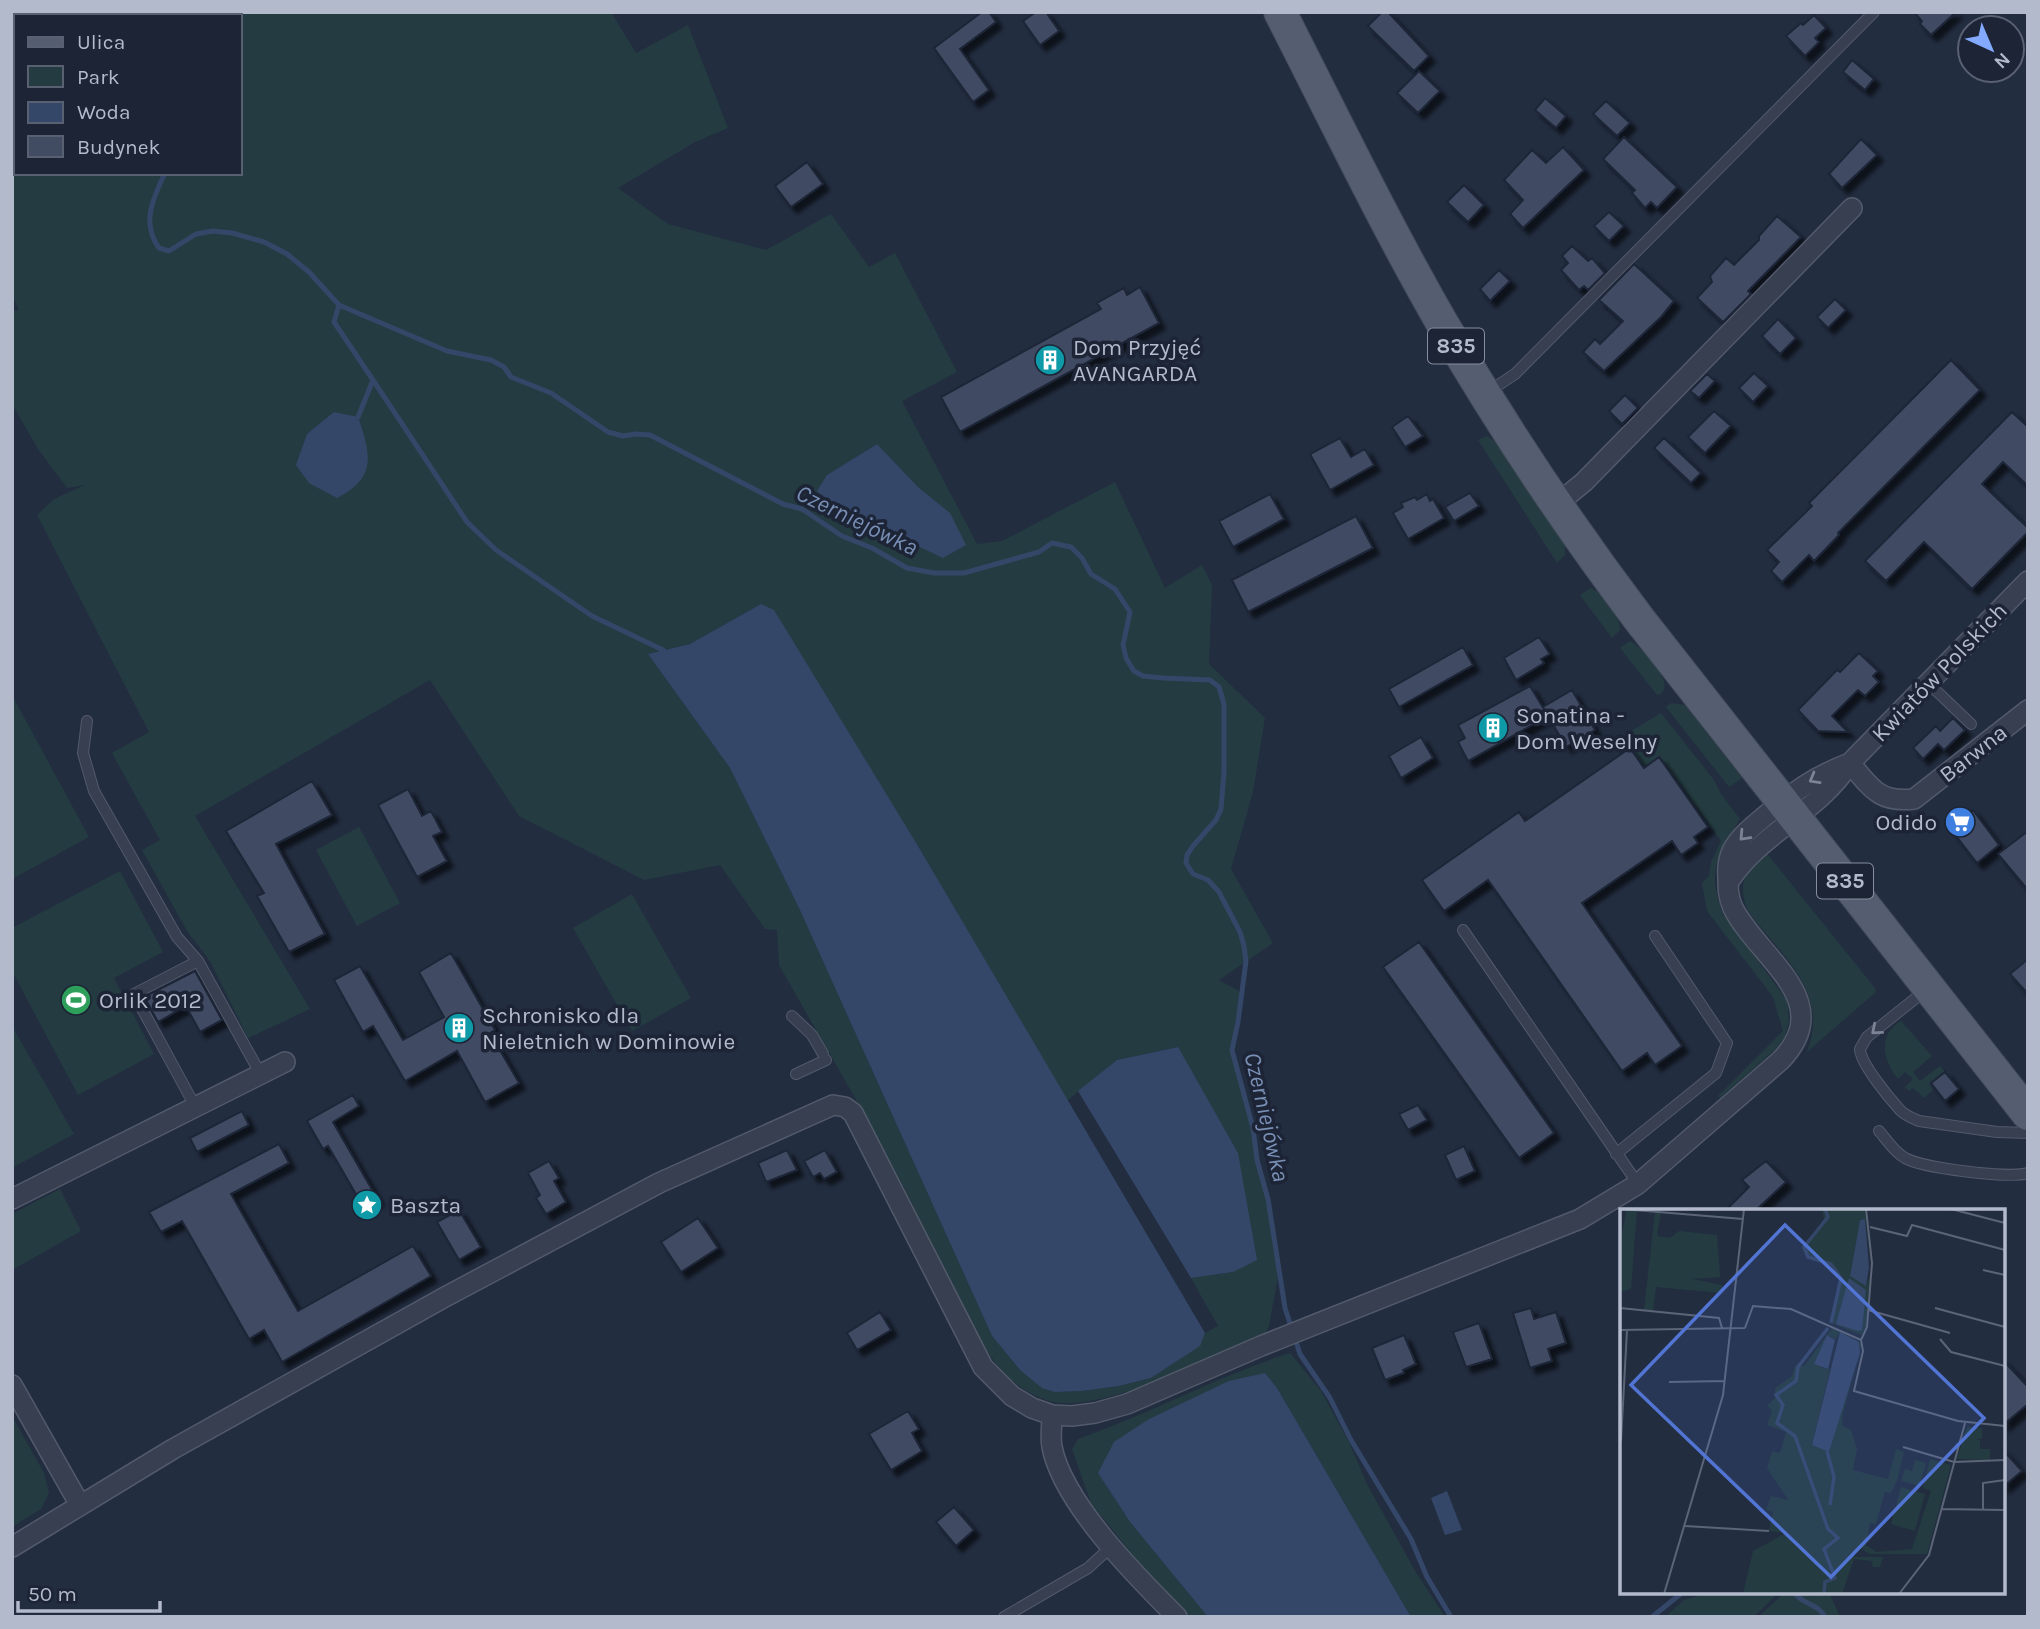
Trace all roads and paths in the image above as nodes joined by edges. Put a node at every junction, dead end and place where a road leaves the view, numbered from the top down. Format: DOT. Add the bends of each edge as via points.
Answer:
graph roads {
  1 [pos="1280,12"];
  2 [pos="1874,12"];
  3 [pos="1852,208"];
  4 [pos="1484,394"];
  5 [pos="1557,504"];
  6 [pos="2028,581"];
  7 [pos="1927,682"];
  8 [pos="2028,710"];
  9 [pos="88,721"];
  10 [pos="1971,724"];
  11 [pos="1850,763"];
  12 [pos="1789,810"];
  13 [pos="1463,930"];
  14 [pos="1655,936"];
  15 [pos="198,961"];
  16 [pos="1929,988"];
  17 [pos="792,1016"];
  18 [pos="285,1062"];
  19 [pos="260,1073"];
  20 [pos="796,1074"];
  21 [pos="195,1106"];
  22 [pos="2028,1114"];
  23 [pos="1879,1131"];
  24 [pos="2028,1133"];
  25 [pos="1616,1154"];
  26 [pos="2028,1173"];
  27 [pos="1638,1184"];
  28 [pos="12,1199"];
  29 [pos="12,1385"];
  30 [pos="1052,1415"];
  31 [pos="80,1505"];
  32 [pos="1112,1546"];
  33 [pos="12,1547"];
  34 [pos="1167,1614"];
  35 [pos="1004,1617"];
  1 -- 4 [label="main road, 835" via="1378,206"];
  2 -- 4 [label="lane" via="1515,373"];
  3 -- 5 [label="street" via="1584,482"];
  4 -- 5 [label="main road, 835"];
  5 -- 12 [label="main road, 835" via="1618,592"];
  6 -- 7 [label="street, Kwiatów Polskich"];
  7 -- 10 [label="lane"];
  7 -- 11 [label="street, Kwiatów Polskich"];
  8 -- 11 [label="street, Barwna" via="1914,799 1896,802 1880,794"];
  9 -- 15 [label="lane" via="83,752 94,791 177,937"];
  11 -- 12 [label="street, Kwiatów Polskich" via="1830,789"];
  12 -- 16 [label="main road, 835"];
  12 -- 27 [label="street, Kwiatów Polskich" via="1728,883 1738,917 1798,997 1800,1031 1780,1061"];
  13 -- 25 [label="lane"];
  14 -- 25 [label="lane" via="1727,1044 1716,1073"];
  15 -- 19 [label="lane"];
  15 -- 21 [label="lane" via="134,994"];
  16 -- 22 [label="main road, 835"];
  16 -- 24 [label="lane, one-way" via="1867,1037 1860,1049 1864,1061 1909,1117"];
  17 -- 20 [label="lane" via="812,1035 825,1057"];
  18 -- 19 [label="street"];
  19 -- 21 [label="street"];
  21 -- 28 [label="street"];
  23 -- 26 [label="lane" via="1913,1162 2002,1175"];
  25 -- 27 [label="lane"];
  27 -- 30 [label="street" via="1580,1219 1111,1409"];
  29 -- 31 [label="street"];
  30 -- 31 [label="street" via="1012,1396 983,1367 853,1113 833,1105 630,1198 367,1338"];
  30 -- 32 [label="street" via="1051,1444 1064,1480"];
  31 -- 33 [label="street"];
  32 -- 34 [label="street"];
  32 -- 35 [label="lane" via="1088,1568"];
}
